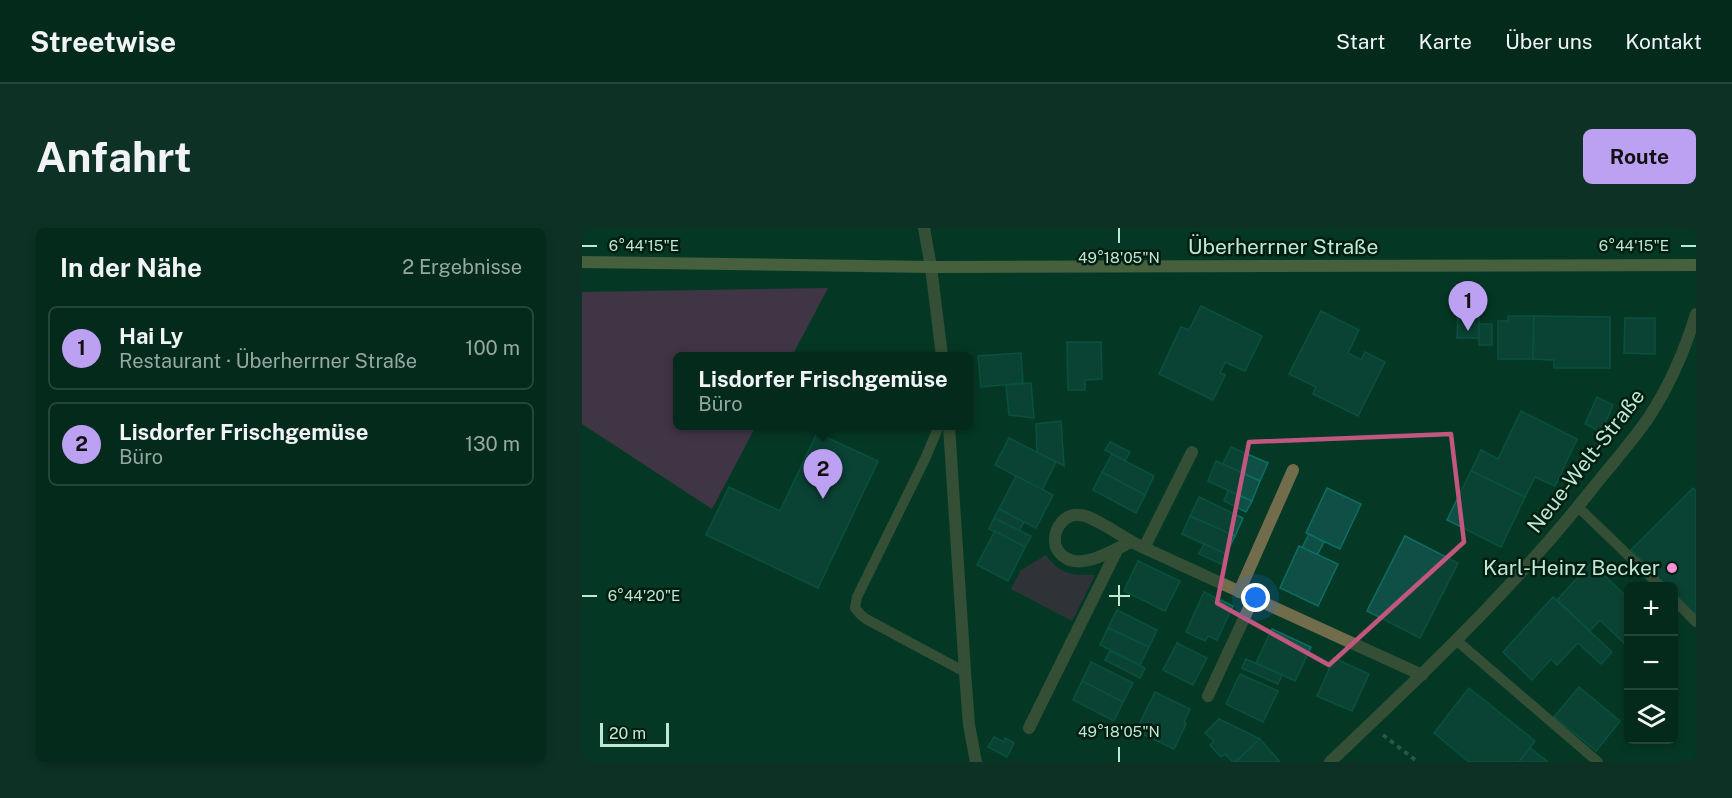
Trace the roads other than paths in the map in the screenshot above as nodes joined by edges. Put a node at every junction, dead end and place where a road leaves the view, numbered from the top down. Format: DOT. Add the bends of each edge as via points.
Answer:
graph roads {
  1 [pos="924,228"];
  2 [pos="582,262"];
  3 [pos="1696,265"];
  4 [pos="931,267"];
  5 [pos="1696,314"];
  6 [pos="941,352"];
  7 [pos="937,430"];
  8 [pos="949,430"];
  9 [pos="1192,452"];
  10 [pos="1293,470"];
  11 [pos="1578,507"];
  12 [pos="1131,542"];
  13 [pos="1118,548"];
  14 [pos="1143,548"];
  15 [pos="1655,582"];
  16 [pos="1239,592"];
  17 [pos="1253,599"];
  18 [pos="1678,604"];
  19 [pos="1696,622"];
  20 [pos="1455,640"];
  21 [pos="965,672"];
  22 [pos="1422,675"];
  23 [pos="1208,696"];
  24 [pos="1029,728"];
  25 [pos="976,762"];
  26 [pos="1330,762"];
  27 [pos="1598,762"];
  1 -- 4 [label="street"];
  2 -- 4 [label="main road, Überherrner Straße"];
  3 -- 4 [label="main road, Überherrner Straße"];
  4 -- 6 [label="street"];
  5 -- 11 [label="street, Neue-Welt-Straße" via="1669,383 1648,418"];
  7 -- 21 [label="lane" via="855,608 866,620"];
  8 -- 21 [label="street"];
  9 -- 14 [label="street"];
  10 -- 16 [label="street"];
  11 -- 15 [label="lane"];
  11 -- 20 [label="street, Neue-Welt-Straße"];
  12 -- 13 [label="street"];
  12 -- 13 [label="street" via="1083,515 1070,516 1057,529 1056,547 1069,560 1087,561"];
  12 -- 14 [label="street"];
  13 -- 24 [label="street"];
  14 -- 16 [label="street"];
  16 -- 17 [label="street"];
  17 -- 22 [label="street"];
  17 -- 23 [label="street"];
  18 -- 19 [label="lane"];
  20 -- 22 [label="street, Neue-Welt-Straße"];
  20 -- 27 [label="lane"];
  21 -- 25 [label="street"];
  22 -- 26 [label="street, Neue-Welt-Straße"];
}
